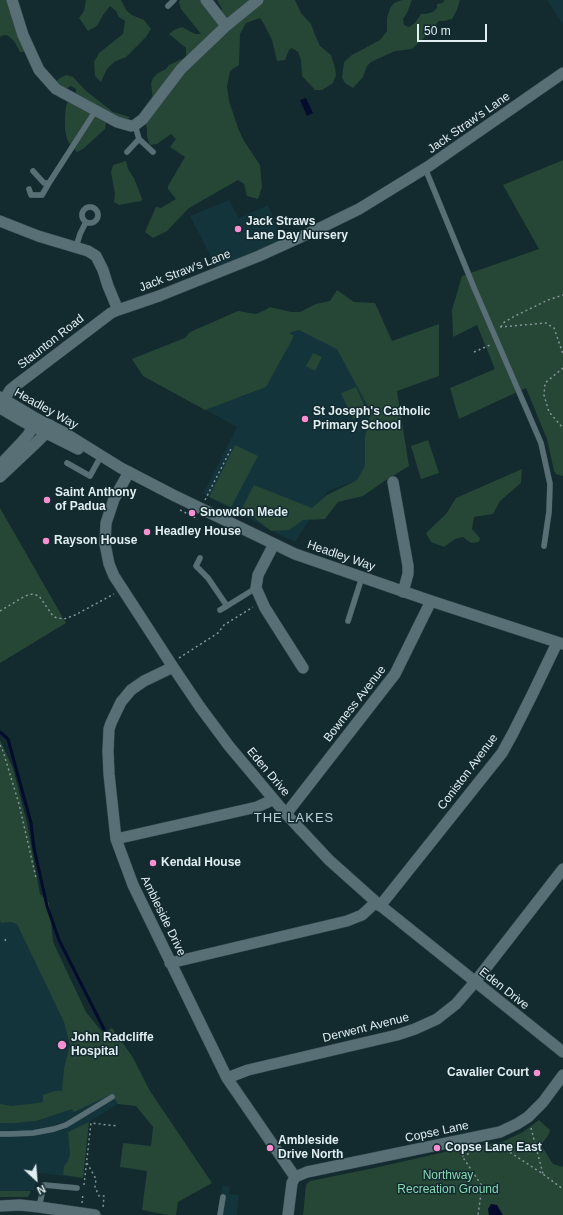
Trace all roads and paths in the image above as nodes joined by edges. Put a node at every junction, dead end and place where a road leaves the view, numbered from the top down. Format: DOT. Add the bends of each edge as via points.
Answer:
graph roads {
  1 [pos="12,0"];
  2 [pos="174,0"];
  3 [pos="206,0"];
  4 [pos="258,0"];
  5 [pos="168,6"];
  6 [pos="226,26"];
  7 [pos="563,73"];
  8 [pos="96,110"];
  9 [pos="135,125"];
  10 [pos="139,140"];
  11 [pos="127,152"];
  12 [pos="153,152"];
  13 [pos="426,168"];
  14 [pos="33,171"];
  15 [pos="49,184"];
  16 [pos="29,189"];
  17 [pos="0,221"];
  18 [pos="86,222"];
  19 [pos="76,246"];
  20 [pos="563,296"];
  21 [pos="118,310"];
  22 [pos="492,327"];
  23 [pos="501,327"];
  24 [pos="498,342"];
  25 [pos="474,352"];
  26 [pos="563,354"];
  27 [pos="563,368"];
  28 [pos="1,402"];
  29 [pos="35,422"];
  30 [pos="563,428"];
  31 [pos="48,429"];
  32 [pos="232,447"];
  33 [pos="100,458"];
  34 [pos="67,463"];
  35 [pos="0,465"];
  36 [pos="125,470"];
  37 [pos="0,477"];
  38 [pos="393,482"];
  39 [pos="205,500"];
  40 [pos="274,544"];
  41 [pos="544,546"];
  42 [pos="200,558"];
  43 [pos="362,577"];
  44 [pos="256,588"];
  45 [pos="122,589"];
  46 [pos="402,592"];
  47 [pos="261,601"];
  48 [pos="431,601"];
  49 [pos="227,606"];
  50 [pos="220,610"];
  51 [pos="0,611"];
  52 [pos="348,621"];
  53 [pos="560,643"];
  54 [pos="172,665"];
  55 [pos="303,668"];
  56 [pos="0,745"];
  57 [pos="272,799"];
  58 [pos="286,814"];
  59 [pos="116,839"];
  60 [pos="563,870"];
  61 [pos="36,878"];
  62 [pos="378,904"];
  63 [pos="4,939"];
  64 [pos="6,942"];
  65 [pos="170,963"];
  66 [pos="475,982"];
  67 [pos="563,1052"];
  68 [pos="563,1075"];
  69 [pos="227,1078"];
  70 [pos="112,1097"];
  71 [pos="528,1117"];
  72 [pos="116,1126"];
  73 [pos="0,1134"];
  74 [pos="480,1144"];
  75 [pos="472,1146"];
  76 [pos="543,1174"];
  77 [pos="295,1177"];
  78 [pos="77,1188"];
  79 [pos="563,1189"];
  80 [pos="223,1197"];
  81 [pos="0,1206"];
  82 [pos="39,1207"];
  83 [pos="0,1210"];
  84 [pos="0,1215"];
  85 [pos="94,1215"];
  86 [pos="102,1215"];
  87 [pos="220,1215"];
  88 [pos="288,1215"];
  89 [pos="478,1215"];
  1 -- 8 [label="street" via="23,35 39,70 56,89"];
  2 -- 5 [label="lane"];
  3 -- 6 [label="street"];
  4 -- 6 [label="street"];
  6 -- 9 [label="street" via="181,69 143,119"];
  7 -- 13 [label="street, Jack Straw's Lane"];
  8 -- 9 [label="street" via="117,122"];
  8 -- 15 [label="lane"];
  9 -- 10 [label="lane"];
  10 -- 11 [label="lane"];
  10 -- 12 [label="lane"];
  13 -- 21 [label="street, Jack Straw's Lane" via="359,209 314,231 259,256"];
  13 -- 22 [label="lane"];
  14 -- 15 [label="lane" via="44,183"];
  15 -- 16 [label="lane" via="42,195 31,195"];
  17 -- 19 [label="street" via="38,236"];
  18 -- 19 [label="lane"];
  19 -- 21 [label="street" via="98,259"];
  20 -- 23 [label="path" via="548,300 515,316"];
  21 -- 28 [label="street, Staunton Road" via="15,386"];
  22 -- 23 [label="path"];
  22 -- 24 [label="lane"];
  23 -- 26 [label="path" via="546,323 554,328"];
  24 -- 25 [label="path"];
  24 -- 41 [label="lane" via="542,443 550,484"];
  27 -- 30 [label="path" via="546,383 544,395 549,412"];
  28 -- 29 [label="street, Headley Way"];
  29 -- 31 [label="street, Headley Way"];
  29 -- 35 [label="street" via="21,444"];
  31 -- 33 [label="street, Headley Way" via="63,432"];
  31 -- 37 [label="street"];
  32 -- 39 [label="path"];
  33 -- 34 [label="lane" via="90,476"];
  33 -- 36 [label="street, Headley Way"];
  36 -- 40 [label="street, Headley Way"];
  36 -- 45 [label="street, Eden Drive" via="106,523 105,544 109,564"];
  38 -- 46 [label="street" via="408,566"];
  40 -- 43 [label="street, Headley Way"];
  40 -- 44 [label="street" via="258,575"];
  42 -- 49 [label="lane" via="196,566 208,578"];
  43 -- 46 [label="street, Headley Way"];
  43 -- 52 [label="lane"];
  44 -- 47 [label="street"];
  44 -- 49 [label="lane"];
  45 -- 51 [label="path" via="64,619 53,616 38,596 33,594"];
  45 -- 54 [label="street, Eden Drive"];
  46 -- 48 [label="street, Headley Way"];
  47 -- 54 [label="path" via="224,625 218,633"];
  47 -- 55 [label="street" via="282,626"];
  48 -- 53 [label="street, Headley Way"];
  48 -- 58 [label="street, Bowness Avenue" via="396,674"];
  49 -- 50 [label="lane"];
  53 -- 62 [label="street, Coniston Avenue" via="502,753"];
  54 -- 57 [label="street, Eden Drive" via="229,746"];
  54 -- 59 [label="street, Ambleside Drive" via="131,690 121,702 109,729 109,774"];
  56 -- 61 [label="path" via="19,804"];
  57 -- 58 [label="street, Eden Drive"];
  57 -- 59 [label="street" via="257,807"];
  58 -- 62 [label="street, Eden Drive" via="329,860"];
  59 -- 65 [label="street, Ambleside Drive" via="132,885"];
  60 -- 66 [label="street, Derwent Avenue"];
  62 -- 65 [label="street, Coniston Avenue" via="362,915 347,920"];
  62 -- 66 [label="street, Eden Drive"];
  63 -- 64 [label="path"];
  65 -- 69 [label="street, Ambleside Drive"];
  66 -- 67 [label="street, Eden Drive"];
  66 -- 69 [label="street, Derwent Avenue" via="456,1004 416,1030 248,1070"];
  68 -- 71 [label="street, Copse Lane"];
  69 -- 77 [label="street, Ambleside Drive"];
  70 -- 73 [label="lane" via="66,1125 54,1129 34,1133"];
  71 -- 76 [label="path"];
  71 -- 77 [label="street, Copse Lane" via="500,1132 306,1172"];
  72 -- 86 [label="path" via="91,1123 86,1163 96,1179 95,1188 99,1196 104,1196"];
  74 -- 76 [label="path" via="508,1151"];
  75 -- 89 [label="path" via="468,1154 462,1156 482,1186"];
  76 -- 79 [label="path"];
  77 -- 88 [label="street"];
  78 -- 82 [label="lane" via="44,1185"];
  80 -- 87 [label="lane"];
  81 -- 82 [label="street"];
  82 -- 85 [label="street"];
  83 -- 84 [label="street"];
}
